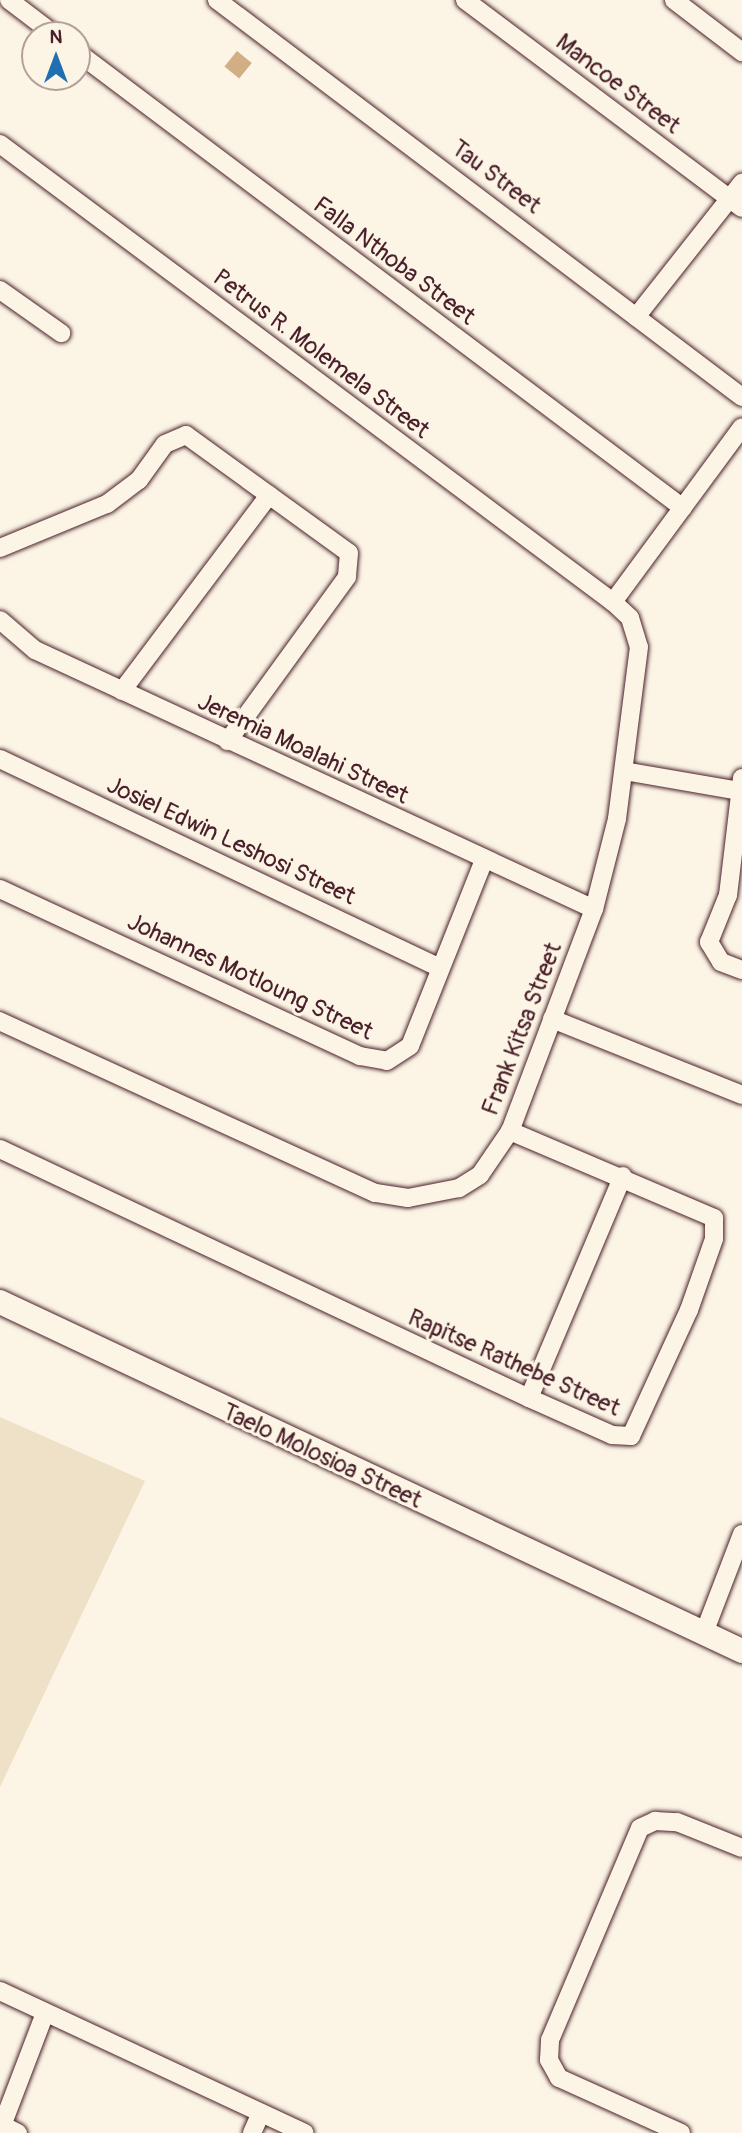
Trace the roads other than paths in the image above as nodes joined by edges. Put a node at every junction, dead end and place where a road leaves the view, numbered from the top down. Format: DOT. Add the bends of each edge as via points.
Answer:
graph roads {
  1 [pos="9,0"];
  2 [pos="217,0"];
  3 [pos="464,0"];
  4 [pos="674,0"];
  5 [pos="37,21"];
  6 [pos="742,52"];
  7 [pos="91,63"];
  8 [pos="0,144"];
  9 [pos="742,183"];
  10 [pos="736,204"];
  11 [pos="0,290"];
  12 [pos="636,317"];
  13 [pos="61,333"];
  14 [pos="742,397"];
  15 [pos="742,427"];
  16 [pos="270,495"];
  17 [pos="683,508"];
  18 [pos="0,548"];
  19 [pos="613,603"];
  20 [pos="0,620"];
  21 [pos="122,691"];
  22 [pos="228,741"];
  23 [pos="0,759"];
  24 [pos="624,771"];
  25 [pos="741,785"];
  26 [pos="484,860"];
  27 [pos="0,889"];
  28 [pos="594,909"];
  29 [pos="440,968"];
  30 [pos="742,970"];
  31 [pos="552,1019"];
  32 [pos="0,1021"];
  33 [pos="742,1096"];
  34 [pos="510,1131"];
  35 [pos="0,1149"];
  36 [pos="623,1176"];
  37 [pos="0,1303"];
  38 [pos="528,1398"];
  39 [pos="742,1534"];
  40 [pos="704,1633"];
  41 [pos="742,1651"];
  42 [pos="742,1848"];
  43 [pos="0,1991"];
  44 [pos="45,2013"];
  45 [pos="261,2113"];
  46 [pos="7,2130"];
  47 [pos="252,2133"];
  48 [pos="305,2133"];
  49 [pos="681,2133"];
  1 -- 5 [label="street"];
  2 -- 12 [label="street, Tau Street"];
  3 -- 10 [label="street, Mancoe Street"];
  4 -- 6 [label="street"];
  7 -- 17 [label="street, Falla Nthoba Street"];
  8 -- 19 [label="street, Petrus R. Molemela Street"];
  9 -- 10 [label="street"];
  10 -- 12 [label="street"];
  11 -- 13 [label="street"];
  12 -- 14 [label="street, Tau Street"];
  15 -- 17 [label="street"];
  16 -- 18 [label="street" via="195,437 178,435 139,480 107,504"];
  16 -- 21 [label="street"];
  16 -- 22 [label="street" via="352,561 348,577"];
  17 -- 19 [label="street"];
  19 -- 24 [label="street, Frank Kitsa Street" via="630,618 639,647"];
  20 -- 21 [label="street, Jeremia Moalahi Street" via="19,642"];
  21 -- 22 [label="street, Jeremia Moalahi Street"];
  22 -- 26 [label="street, Jeremia Moalahi Street"];
  23 -- 29 [label="street, Josiel Edwin Leshosi Street"];
  24 -- 25 [label="street"];
  24 -- 28 [label="street, Frank Kitsa Street"];
  25 -- 30 [label="street" via="729,895 709,942 721,962"];
  26 -- 28 [label="street, Jeremia Moalahi Street"];
  26 -- 29 [label="street, Johannes Motloung Street"];
  27 -- 29 [label="street, Johannes Motloung Street" via="378,1061 397,1058 410,1046"];
  28 -- 31 [label="street, Frank Kitsa Street"];
  31 -- 33 [label="street"];
  31 -- 34 [label="street, Frank Kitsa Street"];
  32 -- 34 [label="street, Frank Kitsa Street" via="375,1193 408,1198 459,1188 480,1175"];
  34 -- 36 [label="street, Rapitse Rathebe Street"];
  35 -- 38 [label="street, Rapitse Rathebe Street"];
  36 -- 38 [label="street"];
  36 -- 38 [label="street, Rapitse Rathebe Street" via="714,1218 714,1239 690,1310 631,1436 612,1435"];
  37 -- 40 [label="street, Taelo Molosioa Street"];
  39 -- 40 [label="street"];
  40 -- 41 [label="street, Taelo Molosioa Street"];
  42 -- 49 [label="street" via="677,1822 655,1821 640,1828 550,2040 549,2060 559,2078"];
  43 -- 44 [label="street"];
  44 -- 45 [label="street"];
  44 -- 46 [label="street"];
  45 -- 47 [label="street"];
  45 -- 48 [label="street"];
}
